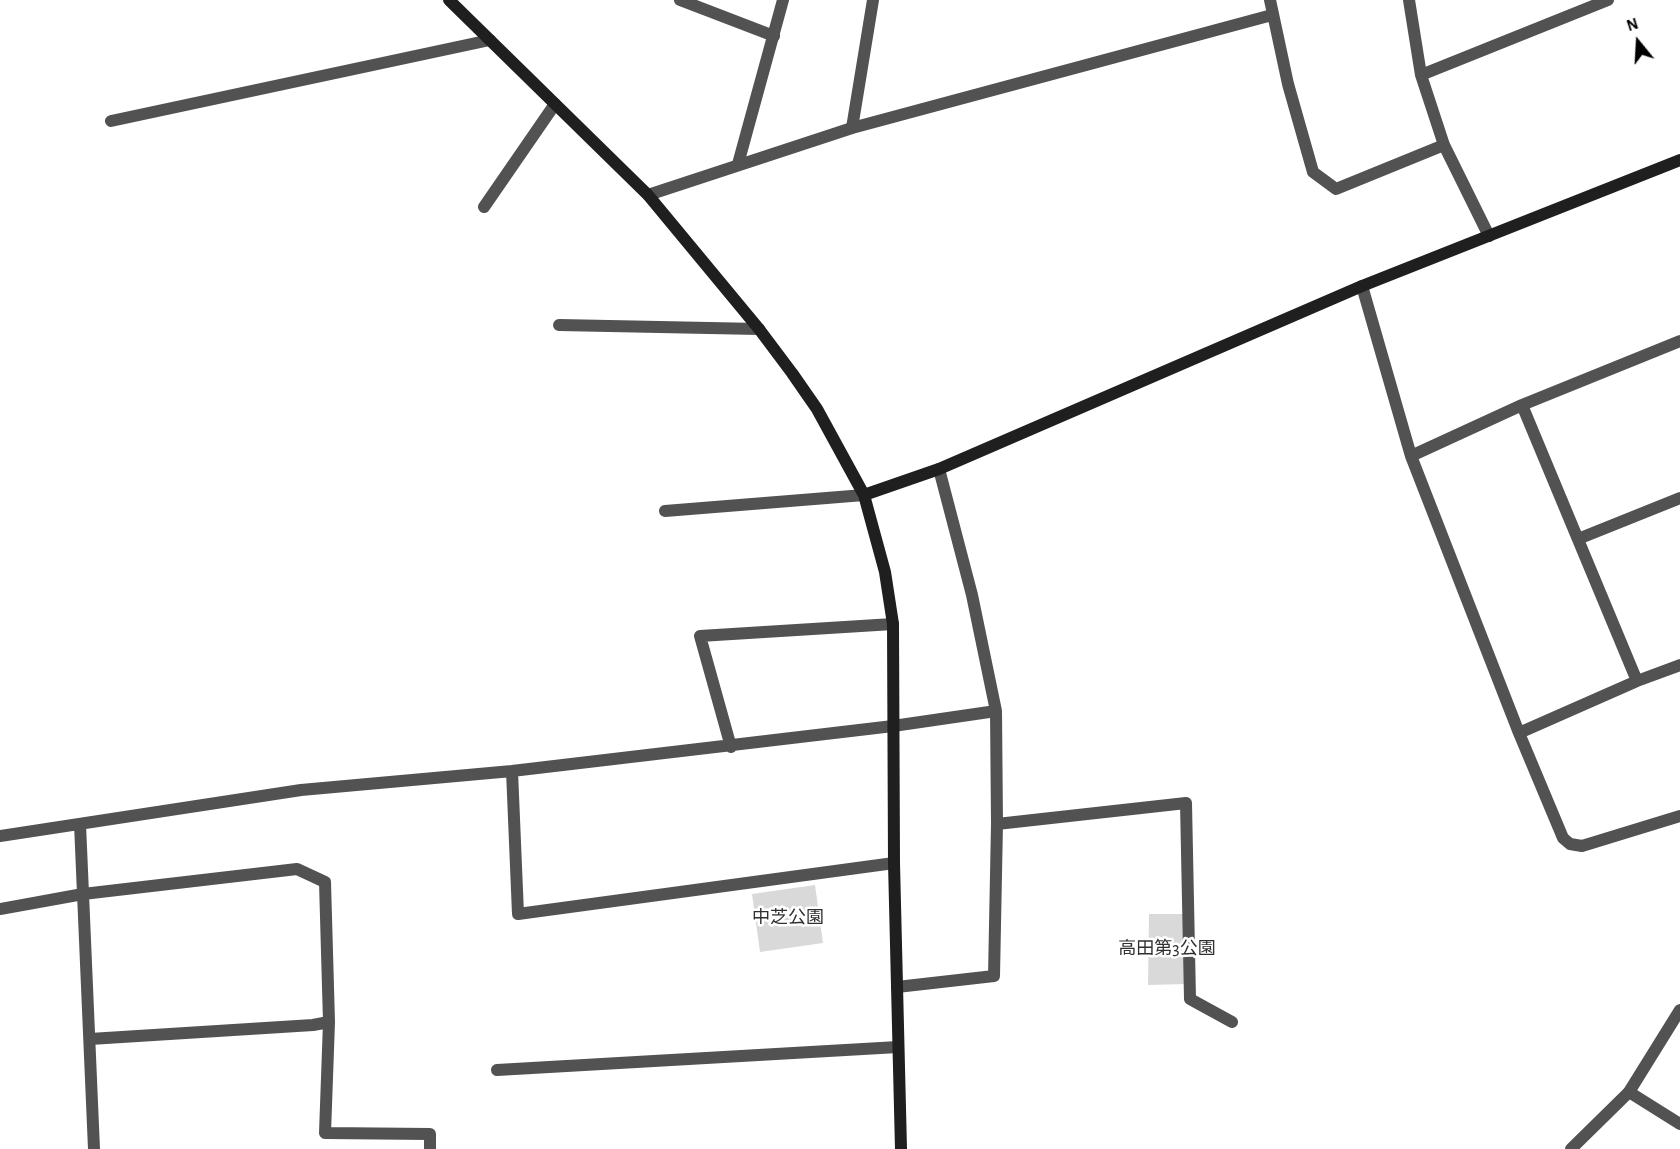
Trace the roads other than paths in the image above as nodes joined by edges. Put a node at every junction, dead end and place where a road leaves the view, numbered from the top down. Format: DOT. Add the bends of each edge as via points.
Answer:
graph roads {
  1 [pos="449,0"];
  2 [pos="680,0"];
  3 [pos="783,0"];
  4 [pos="873,0"];
  5 [pos="1270,0"];
  6 [pos="1409,0"];
  7 [pos="1608,0"];
  8 [pos="1272,15"];
  9 [pos="774,36"];
  10 [pos="490,40"];
  11 [pos="1421,75"];
  12 [pos="555,104"];
  13 [pos="111,121"];
  14 [pos="852,128"];
  15 [pos="1444,145"];
  16 [pos="1680,159"];
  17 [pos="738,164"];
  18 [pos="648,195"];
  19 [pos="484,207"];
  20 [pos="1489,236"];
  21 [pos="1362,286"];
  22 [pos="559,325"];
  23 [pos="759,329"];
  24 [pos="1680,341"];
  25 [pos="1522,405"];
  26 [pos="1411,456"];
  27 [pos="939,469"];
  28 [pos="864,495"];
  29 [pos="1680,498"];
  30 [pos="665,512"];
  31 [pos="1578,539"];
  32 [pos="893,624"];
  33 [pos="1680,665"];
  34 [pos="1637,681"];
  35 [pos="996,711"];
  36 [pos="893,726"];
  37 [pos="1519,733"];
  38 [pos="731,747"];
  39 [pos="512,771"];
  40 [pos="1680,816"];
  41 [pos="80,824"];
  42 [pos="998,824"];
  43 [pos="0,836"];
  44 [pos="894,863"];
  45 [pos="83,894"];
  46 [pos="0,909"];
  47 [pos="897,987"];
  48 [pos="1680,1010"];
  49 [pos="329,1022"];
  50 [pos="1232,1022"];
  51 [pos="90,1039"];
  52 [pos="898,1047"];
  53 [pos="497,1070"];
  54 [pos="1629,1092"];
  55 [pos="1680,1124"];
  56 [pos="94,1149"];
  57 [pos="430,1149"];
  58 [pos="901,1149"];
  59 [pos="1571,1149"];
  1 -- 10 [label="street"];
  2 -- 9 [label="street"];
  3 -- 9 [label="street"];
  4 -- 14 [label="street"];
  5 -- 8 [label="street"];
  6 -- 11 [label="street"];
  7 -- 11 [label="street"];
  8 -- 14 [label="street"];
  8 -- 15 [label="street" via="1312,172 1336,189"];
  9 -- 17 [label="street"];
  10 -- 12 [label="street"];
  10 -- 13 [label="street"];
  11 -- 15 [label="street"];
  12 -- 18 [label="street"];
  12 -- 19 [label="street"];
  14 -- 17 [label="street"];
  15 -- 20 [label="street"];
  16 -- 20 [label="street"];
  17 -- 18 [label="street"];
  18 -- 23 [label="street"];
  20 -- 21 [label="street"];
  21 -- 26 [label="street"];
  21 -- 27 [label="street"];
  22 -- 23 [label="street"];
  23 -- 28 [label="street" via="818,409"];
  24 -- 25 [label="street"];
  25 -- 26 [label="street"];
  25 -- 31 [label="street"];
  26 -- 37 [label="street"];
  27 -- 28 [label="street"];
  27 -- 35 [label="street" via="972,595"];
  28 -- 30 [label="street"];
  28 -- 32 [label="street" via="885,572"];
  29 -- 31 [label="street"];
  31 -- 34 [label="street"];
  32 -- 36 [label="street"];
  32 -- 38 [label="street" via="700,636"];
  33 -- 34 [label="street"];
  34 -- 37 [label="street"];
  35 -- 36 [label="street"];
  35 -- 42 [label="street"];
  36 -- 38 [label="street"];
  36 -- 44 [label="street"];
  37 -- 40 [label="street" via="1563,838 1570,843 1582,846"];
  38 -- 39 [label="street"];
  39 -- 41 [label="street" via="301,790"];
  39 -- 44 [label="street" via="518,914"];
  41 -- 43 [label="street"];
  41 -- 45 [label="street"];
  42 -- 47 [label="street" via="994,976"];
  42 -- 50 [label="street" via="1186,803 1190,999"];
  44 -- 47 [label="street"];
  45 -- 46 [label="street"];
  45 -- 49 [label="street" via="297,869 325,882"];
  45 -- 51 [label="street"];
  47 -- 52 [label="street"];
  48 -- 54 [label="street"];
  49 -- 51 [label="street"];
  49 -- 57 [label="street" via="324,1132 430,1134"];
  51 -- 56 [label="street"];
  52 -- 53 [label="street"];
  52 -- 58 [label="street"];
  54 -- 55 [label="street"];
  54 -- 59 [label="street"];
}
